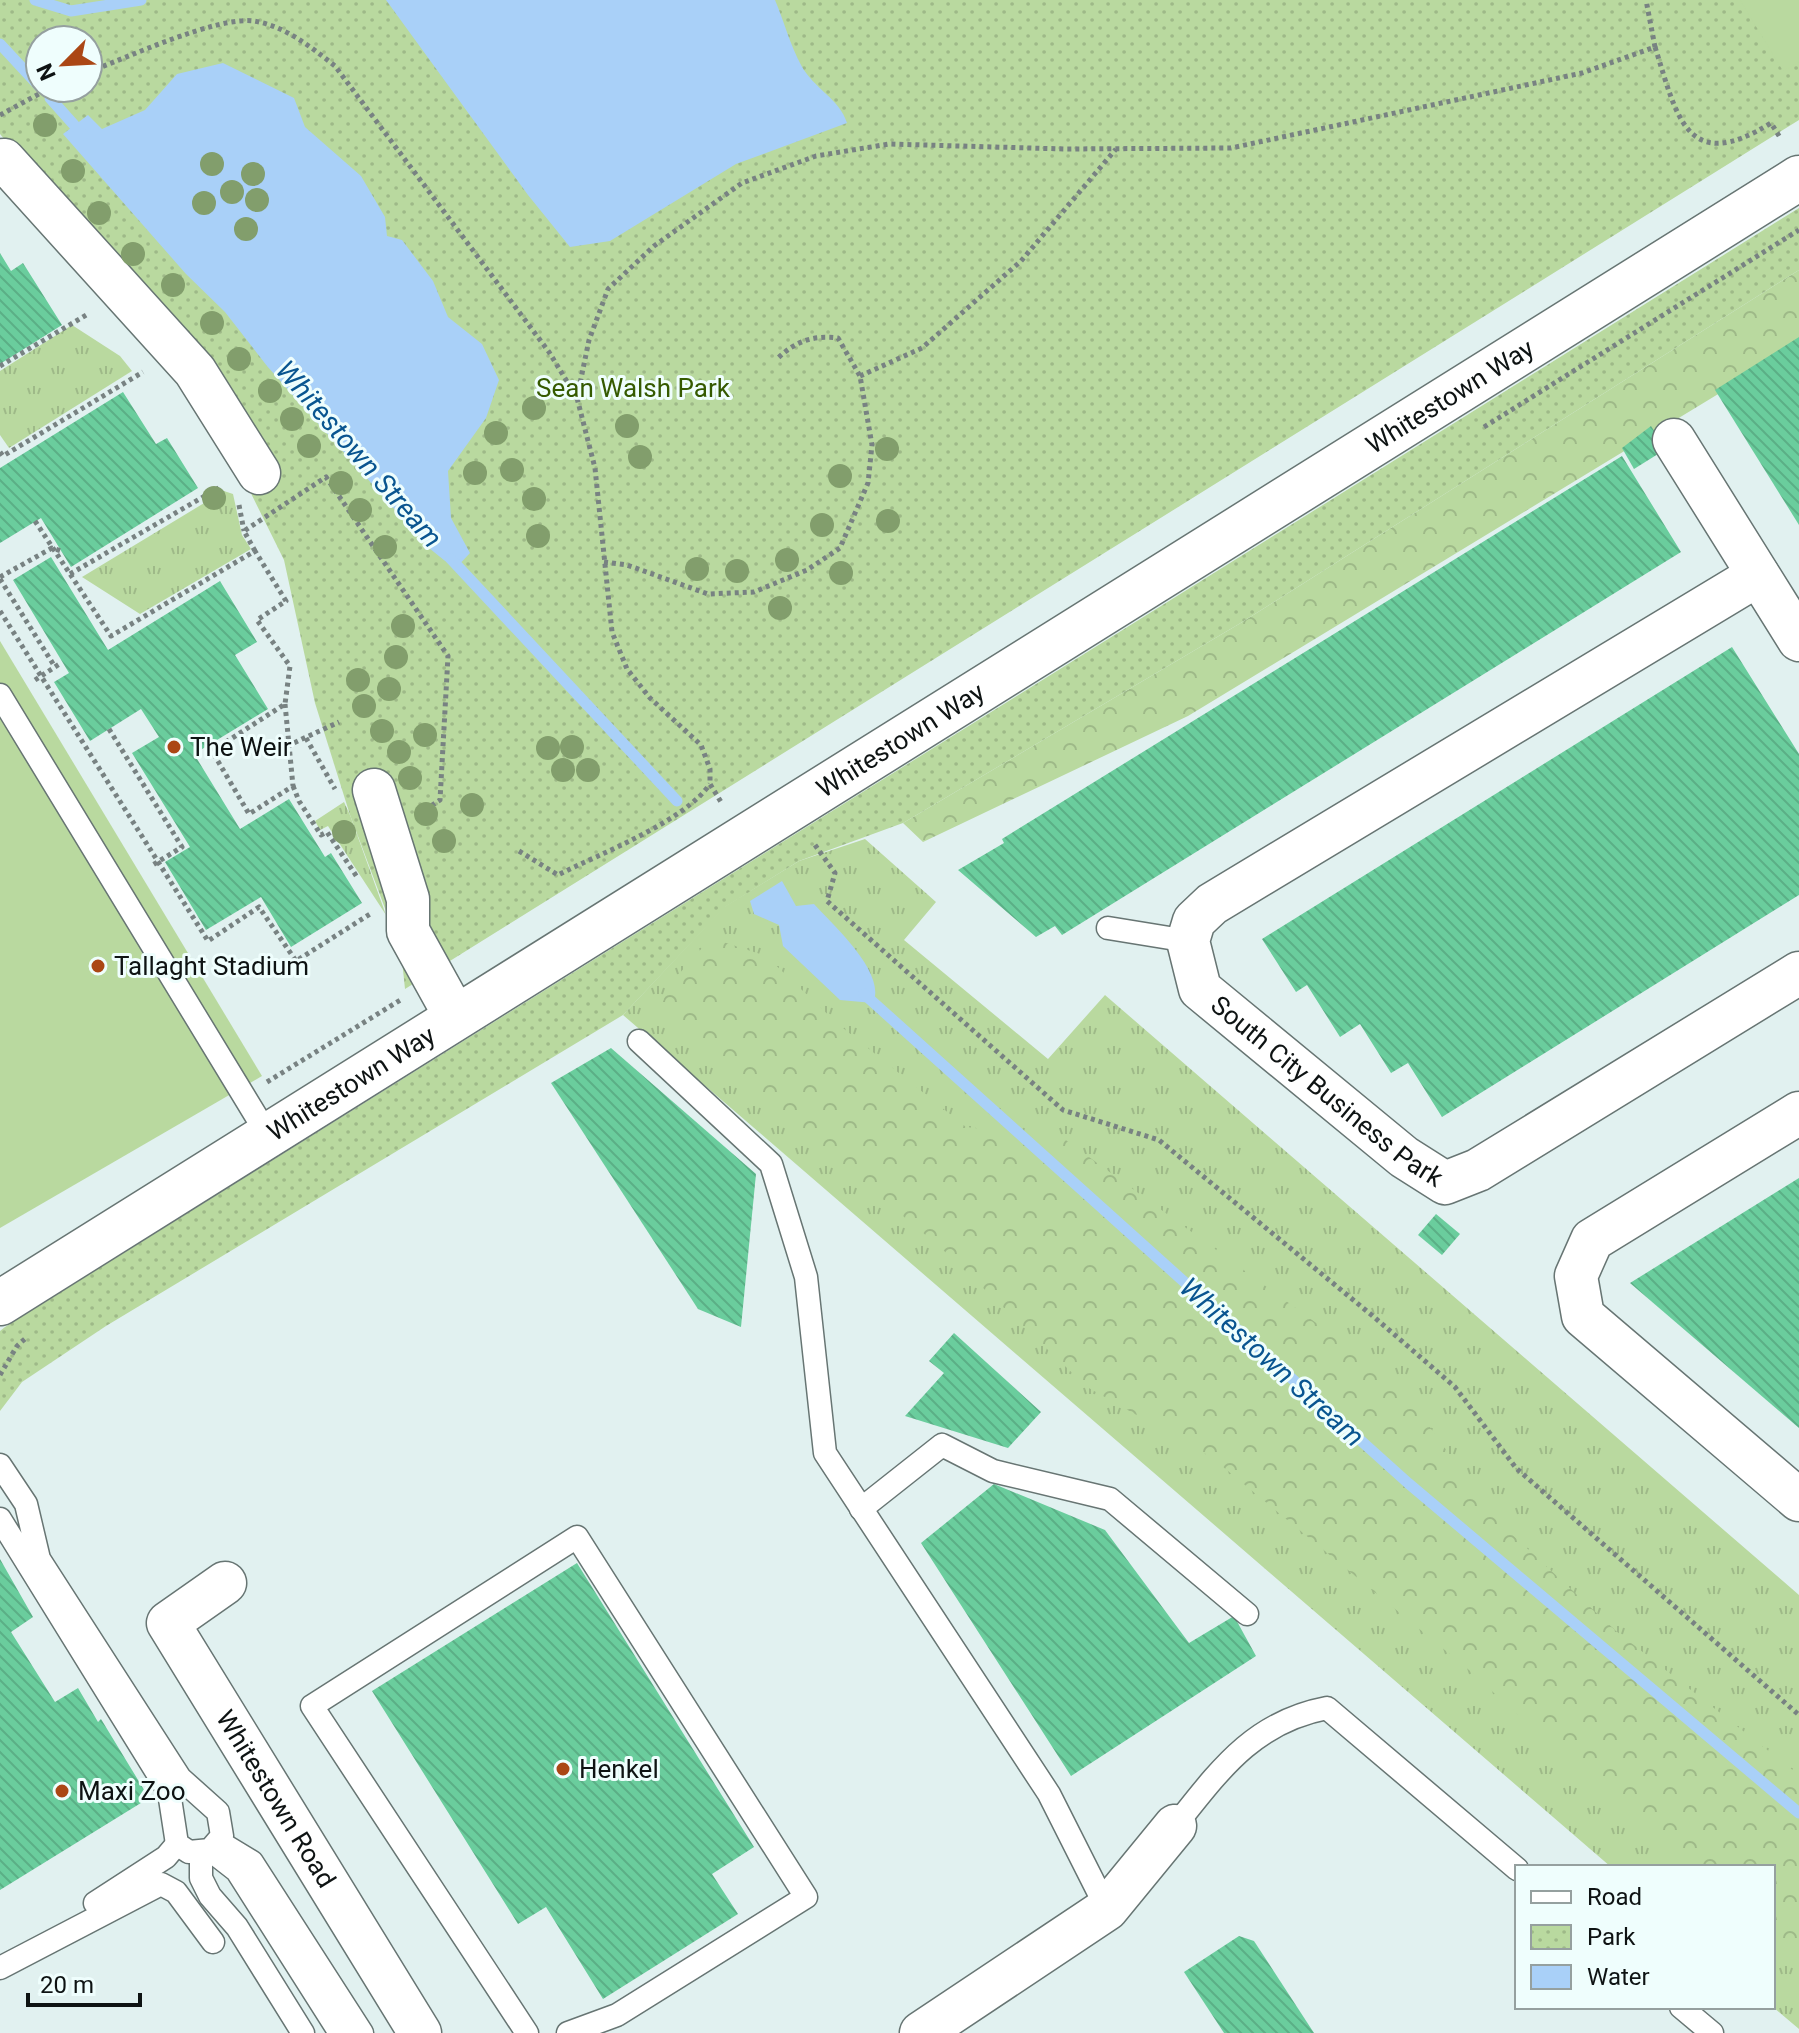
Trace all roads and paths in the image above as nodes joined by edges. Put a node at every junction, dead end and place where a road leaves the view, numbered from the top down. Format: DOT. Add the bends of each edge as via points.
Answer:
graph roads {
  1 [pos="1646,0"];
  2 [pos="1655,47"];
  3 [pos="104,66"];
  4 [pos="24,101"];
  5 [pos="0,115"];
  6 [pos="1116,149"];
  7 [pos="1,159"];
  8 [pos="1790,159"];
  9 [pos="98,317"];
  10 [pos="778,358"];
  11 [pos="156,364"];
  12 [pos="0,366"];
  13 [pos="860,376"];
  14 [pos="577,398"];
  15 [pos="1674,440"];
  16 [pos="0,452"];
  17 [pos="243,485"];
  18 [pos="35,521"];
  19 [pos="244,531"];
  20 [pos="52,548"];
  21 [pos="61,551"];
  22 [pos="255,551"];
  23 [pos="604,562"];
  24 [pos="70,574"];
  25 [pos="1758,575"];
  26 [pos="0,578"];
  27 [pos="0,611"];
  28 [pos="1799,640"];
  29 [pos="42,676"];
  30 [pos="35,680"];
  31 [pos="0,695"];
  32 [pos="285,704"];
  33 [pos="339,722"];
  34 [pos="109,729"];
  35 [pos="306,738"];
  36 [pos="287,746"];
  37 [pos="710,784"];
  38 [pos="293,786"];
  39 [pos="356,791"];
  40 [pos="730,820"];
  41 [pos="388,835"];
  42 [pos="815,845"];
  43 [pos="519,851"];
  44 [pos="160,862"];
  45 [pos="151,866"];
  46 [pos="361,883"];
  47 [pos="394,927"];
  48 [pos="1108,928"];
  49 [pos="1188,941"];
  50 [pos="1799,973"];
  51 [pos="409,994"];
  52 [pos="455,1016"];
  53 [pos="639,1041"];
  54 [pos="260,1087"];
  55 [pos="1799,1113"];
  56 [pos="267,1134"];
  57 [pos="0,1303"];
  58 [pos="0,1465"];
  59 [pos="1799,1500"];
  60 [pos="861,1509"];
  61 [pos="0,1519"];
  62 [pos="225,1583"];
  63 [pos="1247,1614"];
  64 [pos="1799,1715"];
  65 [pos="1175,1826"];
  66 [pos="177,1844"];
  67 [pos="210,1849"];
  68 [pos="1515,1867"];
  69 [pos="1107,1909"];
  70 [pos="213,1942"];
  71 [pos="0,1966"];
  72 [pos="1683,2009"];
  73 [pos="303,2033"];
  74 [pos="340,2033"];
  75 [pos="362,2033"];
  76 [pos="420,2033"];
  77 [pos="527,2033"];
  78 [pos="568,2033"];
  79 [pos="921,2033"];
  80 [pos="1712,2033"];
  1 -- 2 [label="path"];
  2 -- 6 [label="path" via="1582,73 1231,148"];
  2 -- 8 [label="path" via="1680,120 1697,139 1714,145 1737,141 1771,123"];
  3 -- 14 [label="path" via="207,28 253,21 296,37 335,66 549,352"];
  4 -- 5 [label="path"];
  6 -- 13 [label="path" via="1021,261 922,348"];
  6 -- 14 [label="path" via="889,144 816,156 742,183 654,246 608,289 589,340"];
  7 -- 17 [label="street" via="195,371"];
  8 -- 40 [label="street, Whitestown Way"];
  9 -- 12 [label="path" via="86,314"];
  10 -- 13 [label="path" via="792,345 818,336 838,338"];
  11 -- 16 [label="path" via="3,456"];
  13 -- 23 [label="path" via="872,445 868,483 840,548 807,570 754,592 708,594"];
  14 -- 23 [label="path" via="595,468"];
  15 -- 25 [label="street"];
  17 -- 19 [label="path"];
  17 -- 24 [label="path"];
  18 -- 20 [label="path"];
  19 -- 22 [label="path"];
  19 -- 41 [label="path" via="326,477 448,656 440,800"];
  20 -- 21 [label="path"];
  20 -- 24 [label="path"];
  20 -- 26 [label="path"];
  22 -- 24 [label="path" via="111,636"];
  22 -- 32 [label="path" via="286,601 257,620 290,666"];
  23 -- 37 [label="path" via="612,632 627,669 701,745"];
  25 -- 28 [label="street"];
  25 -- 49 [label="street" via="1212,904 1194,921"];
  26 -- 29 [label="path" via="58,665"];
  27 -- 29 [label="path"];
  29 -- 30 [label="path"];
  29 -- 44 [label="path"];
  31 -- 56 [label="lane"];
  32 -- 36 [label="path"];
  32 -- 38 [label="path" via="212,751 249,814"];
  33 -- 35 [label="path"];
  34 -- 44 [label="path" via="182,847"];
  35 -- 36 [label="path"];
  35 -- 39 [label="path"];
  36 -- 38 [label="path"];
  37 -- 40 [label="path"];
  37 -- 43 [label="path" via="702,796 663,821 558,875"];
  38 -- 46 [label="path" via="321,835 327,832"];
  39 -- 41 [label="street"];
  40 -- 52 [label="street, Whitestown Way" via="696,865"];
  41 -- 47 [label="street" via="408,899"];
  42 -- 64 [label="path" via="835,873 827,901 1004,1058 1063,1110 1159,1140 1362,1307 1455,1387 1516,1468"];
  44 -- 45 [label="path"];
  44 -- 47 [label="path" via="208,941 259,907 296,961"];
  47 -- 52 [label="street"];
  48 -- 49 [label="lane"];
  49 -- 50 [label="street, South City Business Park" via="1200,989 1404,1157 1445,1183 1478,1170"];
  51 -- 54 [label="path"];
  52 -- 56 [label="street, Whitestown Way"];
  53 -- 60 [label="lane" via="771,1164 806,1277 825,1453"];
  55 -- 59 [label="street" via="1592,1240 1576,1276 1583,1316"];
  56 -- 57 [label="street, Whitestown Way"];
  58 -- 67 [label="lane" via="26,1504 39,1559 180,1778 218,1812 224,1829"];
  60 -- 63 [label="lane" via="942,1445 993,1471 1110,1499"];
  60 -- 69 [label="lane" via="1049,1794"];
  61 -- 66 [label="lane" via="169,1792"];
  62 -- 76 [label="street, Whitestown Road" via="168,1623"];
  65 -- 68 [label="lane" via="1228,1760 1262,1733 1300,1713 1327,1708"];
  65 -- 69 [label="street"];
  66 -- 67 [label="lane" via="189,1852"];
  66 -- 71 [label="lane" via="166,1857"];
  67 -- 73 [label="lane" via="201,1878 210,1896 237,1927"];
  67 -- 74 [label="lane" via="237,1871"];
  67 -- 75 [label="lane" via="252,1862"];
  69 -- 79 [label="street"];
  70 -- 71 [label="lane" via="176,1892 161,1884"];
  72 -- 80 [label="lane"];
  77 -- 78 [label="lane" via="312,1706 577,1537 806,1897 617,2015"];
}
